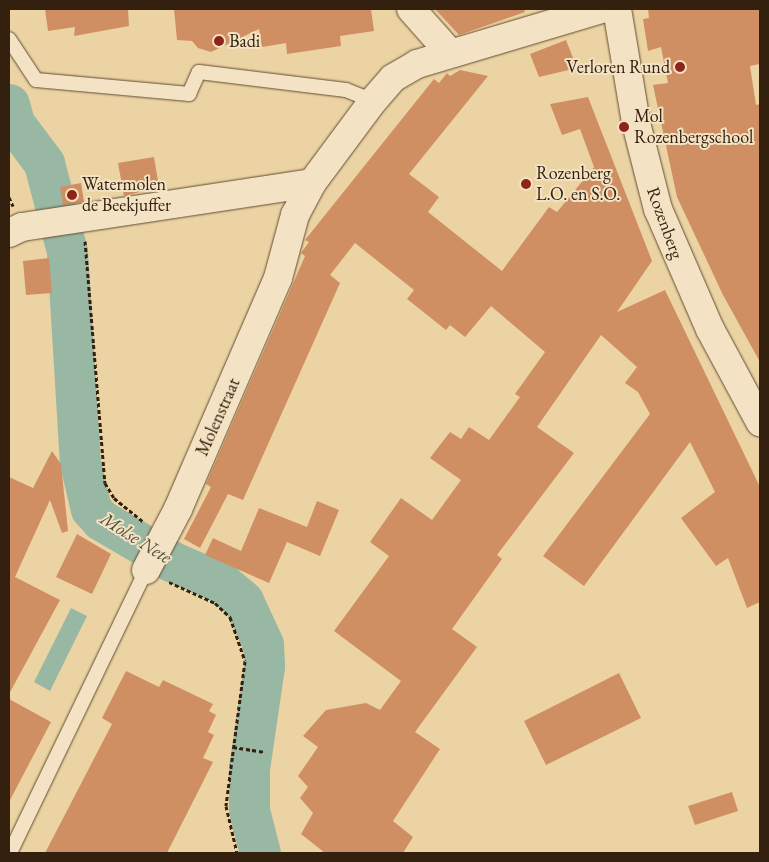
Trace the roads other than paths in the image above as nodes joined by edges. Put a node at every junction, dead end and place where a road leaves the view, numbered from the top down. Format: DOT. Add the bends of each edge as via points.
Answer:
graph roads {
  1 [pos="411,9"];
  2 [pos="602,9"];
  3 [pos="617,9"];
  4 [pos="9,39"];
  5 [pos="450,53"];
  6 [pos="373,101"];
  7 [pos="312,183"];
  8 [pos="15,230"];
  9 [pos="760,422"];
  10 [pos="156,553"];
  11 [pos="10,853"];
  1 -- 5 [label="street"];
  2 -- 5 [label="street, Molenstraat"];
  3 -- 9 [label="street, Rozenberg" via="636,123 658,209 710,329"];
  4 -- 6 [label="lane" via="36,80 189,94 199,72 346,90"];
  5 -- 6 [label="street, Molenstraat" via="403,70"];
  6 -- 7 [label="street, Molenstraat"];
  7 -- 8 [label="street"];
  7 -- 10 [label="street, Molenstraat" via="295,215 278,278"];
  10 -- 11 [label="lane"];
}
